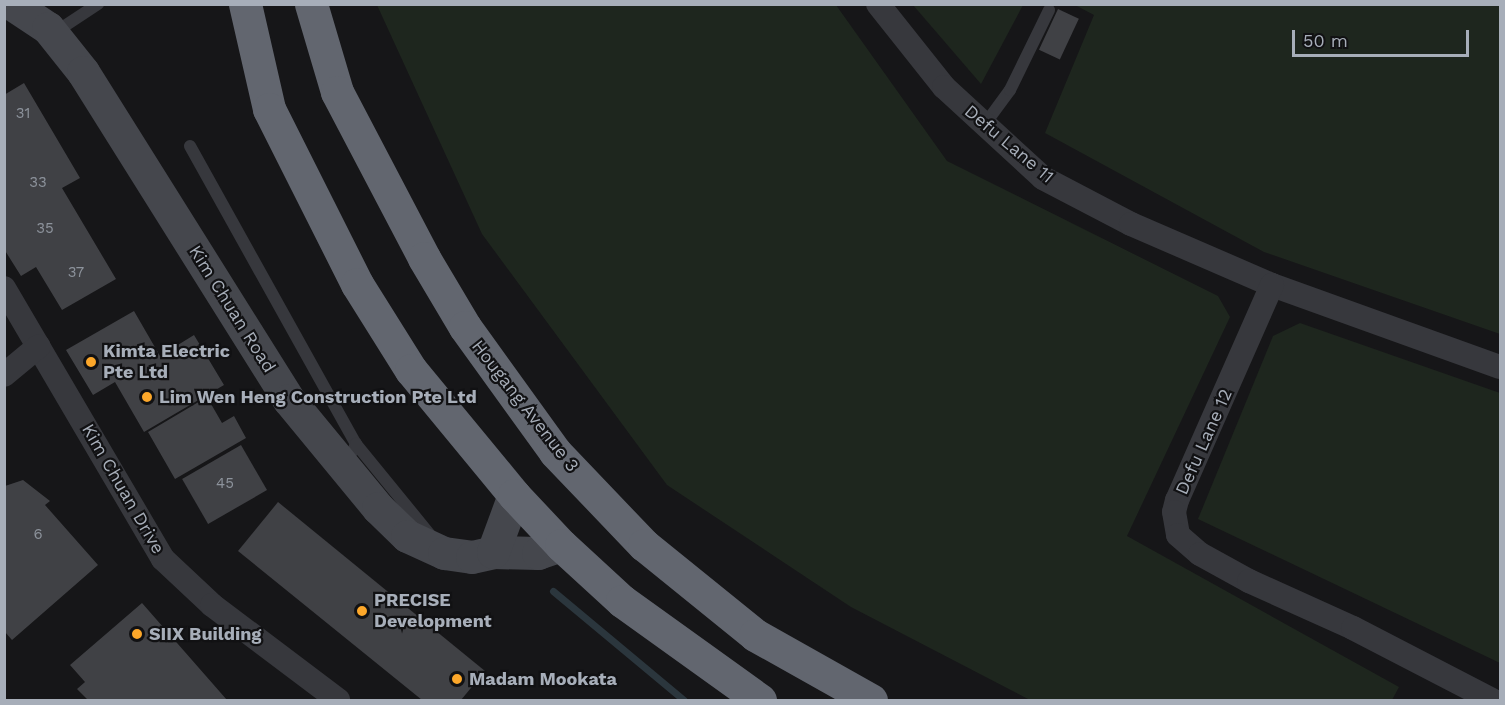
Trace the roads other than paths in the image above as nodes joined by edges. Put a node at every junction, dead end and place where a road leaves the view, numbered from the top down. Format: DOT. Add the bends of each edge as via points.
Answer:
graph roads {
  1 [pos="12,4"];
  2 [pos="98,4"];
  3 [pos="245,4"];
  4 [pos="310,4"];
  5 [pos="878,4"];
  6 [pos="1049,10"];
  7 [pos="52,34"];
  8 [pos="985,124"];
  9 [pos="190,146"];
  10 [pos="1272,285"];
  11 [pos="4,288"];
  12 [pos="39,346"];
  13 [pos="1500,367"];
  14 [pos="4,375"];
  15 [pos="349,455"];
  16 [pos="514,495"];
  17 [pos="561,545"];
  18 [pos="493,552"];
  19 [pos="1450,691"];
  20 [pos="338,700"];
  21 [pos="760,700"];
  22 [pos="871,700"];
  23 [pos="1492,700"];
  1 -- 7 [label="main road, Kim Chuan Road"];
  2 -- 7 [label="lane"];
  3 -- 16 [label="highway" via="269,109 357,284 411,370"];
  4 -- 22 [label="highway, Hougang Avenue 3" via="337,92 465,327 555,452 644,545 755,635"];
  5 -- 8 [label="street, Defu Lane 11" via="944,87"];
  6 -- 8 [label="lane" via="1010,90"];
  7 -- 15 [label="main road, Kim Chuan Road" via="83,72 289,400"];
  8 -- 10 [label="street, Defu Lane 11" via="1043,177 1131,224"];
  9 -- 15 [label="lane"];
  10 -- 13 [label="street"];
  10 -- 19 [label="street, Defu Lane 12" via="1177,500 1174,512 1178,535 1200,554 1248,581 1353,628"];
  11 -- 12 [label="street, Kim Chuan Drive"];
  12 -- 14 [label="street"];
  12 -- 20 [label="street, Kim Chuan Drive" via="163,559 212,605"];
  15 -- 18 [label="main road, Kim Chuan Road" via="407,536 444,553 472,557"];
  16 -- 17 [label="highway"];
  16 -- 18 [label="main road"];
  17 -- 18 [label="main road, Kim Chuan Road" via="538,553"];
  17 -- 21 [label="highway" via="622,601"];
  19 -- 23 [label="street, Defu Lane 12"];
}
